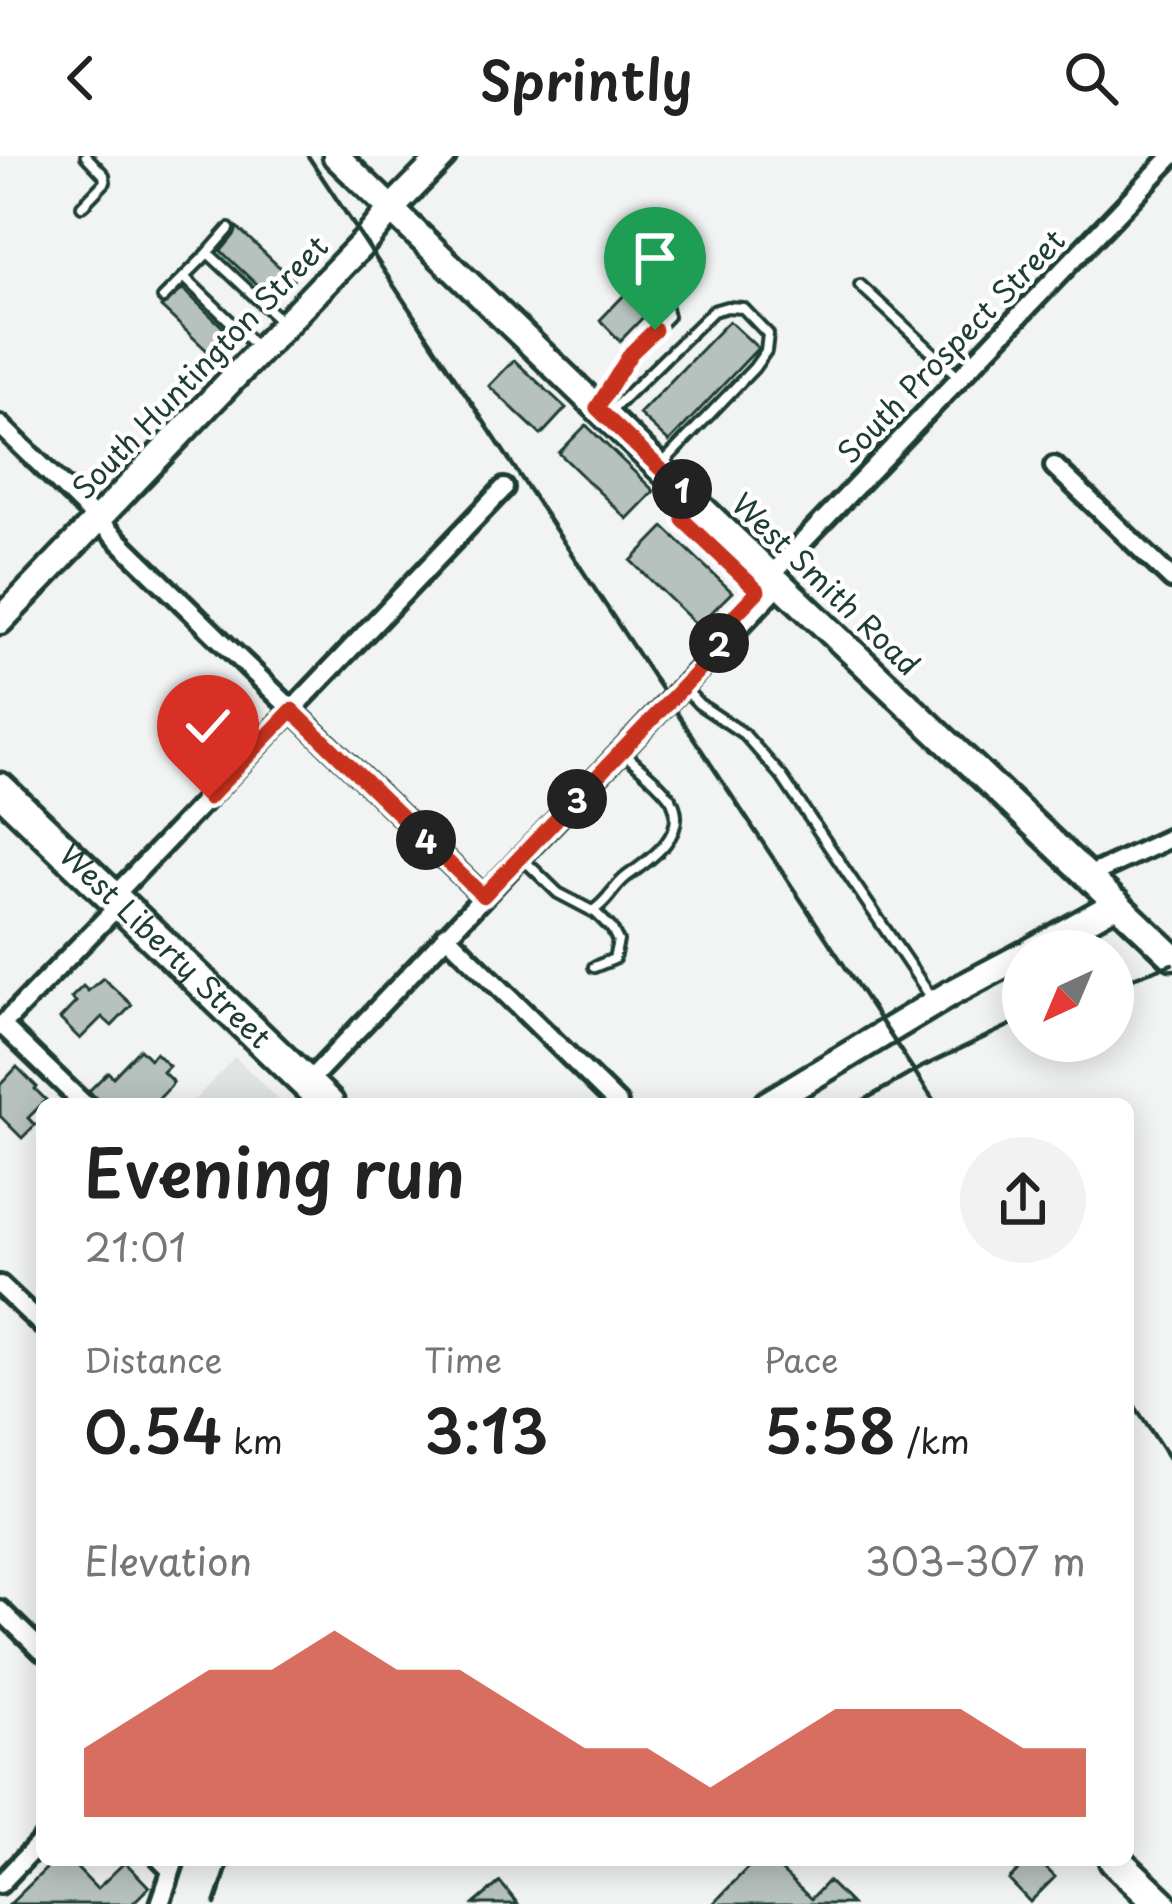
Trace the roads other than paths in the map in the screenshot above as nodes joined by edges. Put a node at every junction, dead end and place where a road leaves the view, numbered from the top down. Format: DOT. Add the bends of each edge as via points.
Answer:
graph roads {
  1 [pos="86,156"];
  2 [pos="336,156"];
  3 [pos="443,156"];
  4 [pos="1172,157"];
  5 [pos="82,206"];
  6 [pos="392,209"];
  7 [pos="229,230"];
  8 [pos="208,253"];
  9 [pos="184,277"];
  10 [pos="860,285"];
  11 [pos="647,288"];
  12 [pos="163,298"];
  13 [pos="284,325"];
  14 [pos="260,350"];
  15 [pos="960,378"];
  16 [pos="602,412"];
  17 [pos="0,425"];
  18 [pos="1054,466"];
  19 [pos="659,467"];
  20 [pos="504,488"];
  21 [pos="97,519"];
  22 [pos="1172,579"];
  23 [pos="768,587"];
  24 [pos="0,621"];
  25 [pos="683,687"];
  26 [pos="292,710"];
  27 [pos="622,752"];
  28 [pos="0,789"];
  29 [pos="1172,837"];
  30 [pos="521,857"];
  31 [pos="1088,876"];
  32 [pos="483,896"];
  33 [pos="116,902"];
  34 [pos="1117,903"];
  35 [pos="592,910"];
  36 [pos="1068,930"];
  37 [pos="446,935"];
  38 [pos="1172,956"];
  39 [pos="594,967"];
  40 [pos="1002,967"];
  41 [pos="935,1003"];
  42 [pos="1,1026"];
  43 [pos="317,1094"];
  44 [pos="78,1098"];
  45 [pos="612,1098"];
  46 [pos="777,1098"];
  47 [pos="0,1285"];
  48 [pos="36,1319"];
  49 [pos="0,1610"];
  50 [pos="36,1645"];
  51 [pos="36,1846"];
  52 [pos="1121,1866"];
  53 [pos="172,1868"];
  54 [pos="0,1884"];
  55 [pos="160,1904"];
  56 [pos="1161,1904"];
  1 -- 5 [label="lane" via="105,182"];
  2 -- 6 [label="street, West Smith Road"];
  3 -- 6 [label="street, South Huntington Street"];
  4 -- 15 [label="street, South Prospect Street"];
  6 -- 13 [label="street, South Huntington Street"];
  6 -- 16 [label="street, West Smith Road"];
  7 -- 8 [label="lane"];
  8 -- 9 [label="lane"];
  8 -- 13 [label="lane"];
  9 -- 12 [label="lane"];
  9 -- 14 [label="lane"];
  10 -- 15 [label="lane"];
  11 -- 16 [label="lane" via="668,316 631,353"];
  13 -- 14 [label="street, South Huntington Street"];
  14 -- 21 [label="street, South Huntington Street"];
  15 -- 23 [label="street, South Prospect Street"];
  16 -- 19 [label="street, West Smith Road"];
  16 -- 19 [label="lane" via="712,311 743,308 768,334 766,351"];
  17 -- 21 [label="street"];
  18 -- 22 [label="street"];
  19 -- 23 [label="street, West Smith Road"];
  20 -- 26 [label="street"];
  21 -- 24 [label="street, South Huntington Street"];
  21 -- 26 [label="street"];
  23 -- 25 [label="street, South Prospect Street"];
  23 -- 31 [label="street, West Smith Road"];
  25 -- 27 [label="street, South Prospect Street"];
  25 -- 41 [label="lane" via="744,734 782,777"];
  26 -- 32 [label="street"];
  26 -- 33 [label="street"];
  27 -- 30 [label="street, South Prospect Street"];
  27 -- 35 [label="lane" via="671,799 675,825 646,865"];
  28 -- 33 [label="highway, West Liberty Street"];
  29 -- 31 [label="street"];
  30 -- 32 [label="street, South Prospect Street"];
  30 -- 35 [label="lane" via="558,893"];
  31 -- 34 [label="street, West Smith Road"];
  32 -- 37 [label="street, South Prospect Street"];
  33 -- 42 [label="street"];
  33 -- 43 [label="highway, West Liberty Street"];
  34 -- 36 [label="street"];
  34 -- 38 [label="street, West Smith Road"];
  35 -- 39 [label="lane" via="618,941 614,959"];
  37 -- 43 [label="street, South Prospect Street"];
  37 -- 45 [label="street"];
  40 -- 41 [label="street"];
  41 -- 46 [label="street"];
  42 -- 44 [label="street"];
  47 -- 48 [label="street"];
  49 -- 50 [label="street"];
  51 -- 54 [label="street"];
  52 -- 56 [label="highway"];
  53 -- 55 [label="street"];
}
